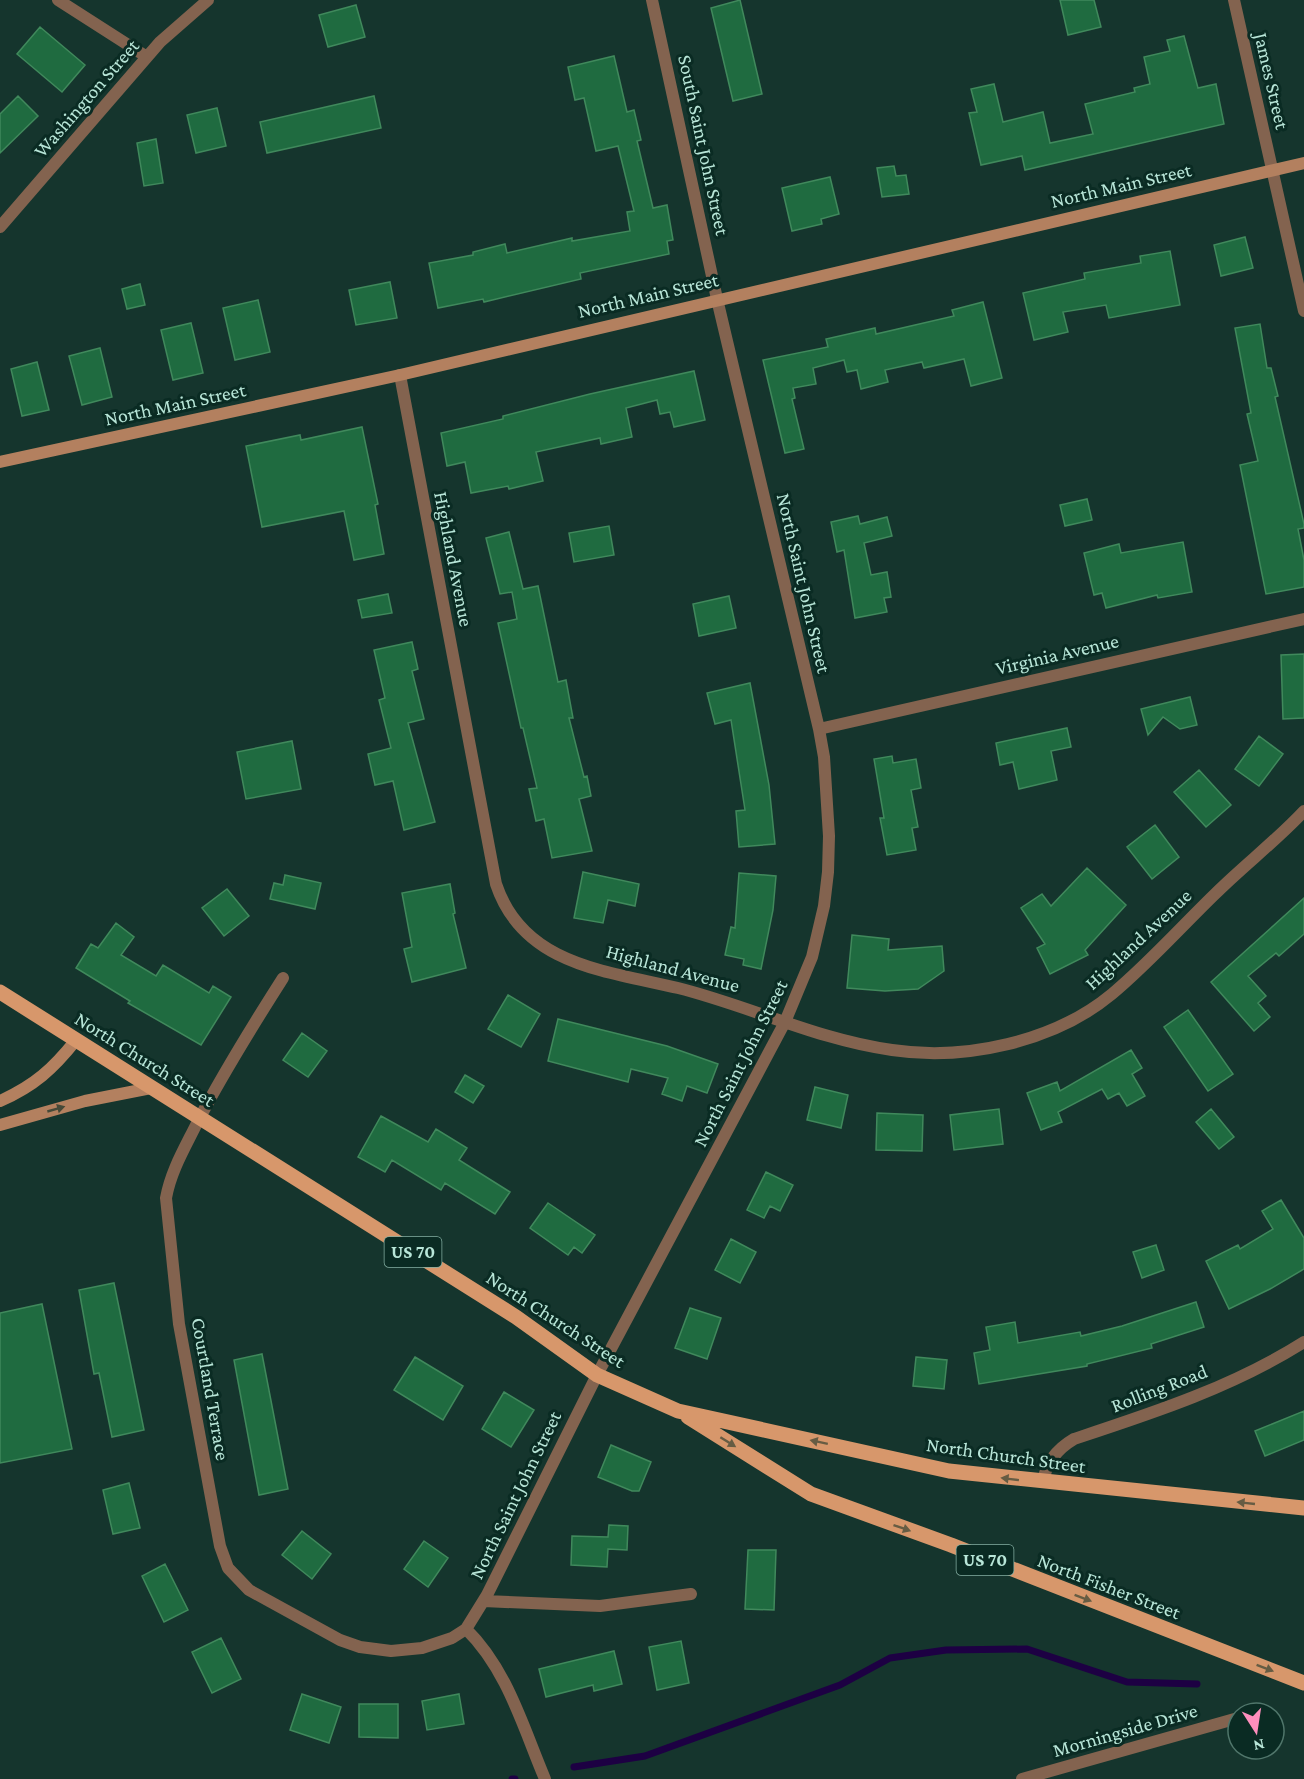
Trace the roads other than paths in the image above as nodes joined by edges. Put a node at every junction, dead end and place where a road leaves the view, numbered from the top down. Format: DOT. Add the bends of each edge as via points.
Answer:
graph roads {
  1 [pos="58,0"];
  2 [pos="208,0"];
  3 [pos="652,0"];
  4 [pos="1234,0"];
  5 [pos="147,57"];
  6 [pos="1304,162"];
  7 [pos="1272,170"];
  8 [pos="0,227"];
  9 [pos="717,299"];
  10 [pos="1304,311"];
  11 [pos="400,375"];
  12 [pos="0,462"];
  13 [pos="1304,620"];
  14 [pos="819,729"];
  15 [pos="1304,811"];
  16 [pos="283,978"];
  17 [pos="0,992"];
  18 [pos="785,1022"];
  19 [pos="76,1040"];
  20 [pos="151,1088"];
  21 [pos="0,1101"];
  22 [pos="200,1119"];
  23 [pos="0,1125"];
  24 [pos="1304,1342"];
  25 [pos="597,1375"];
  26 [pos="678,1411"];
  27 [pos="1043,1482"];
  28 [pos="1304,1508"];
  29 [pos="691,1594"];
  30 [pos="484,1601"];
  31 [pos="466,1629"];
  32 [pos="1304,1683"];
  33 [pos="1226,1721"];
  34 [pos="545,1779"];
  35 [pos="1022,1779"];
  1 -- 5 [label="street"];
  2 -- 5 [label="street, Washington Street"];
  3 -- 9 [label="street, South Saint John Street"];
  4 -- 7 [label="street, James Street"];
  5 -- 8 [label="street, Washington Street"];
  6 -- 7 [label="street, North Main Street"];
  7 -- 9 [label="street, North Main Street"];
  7 -- 10 [label="street"];
  9 -- 11 [label="street, North Main Street"];
  9 -- 14 [label="street, North Saint John Street"];
  11 -- 12 [label="street, North Main Street"];
  11 -- 18 [label="street, Highland Avenue" via="496,884 510,916 528,937 555,955 734,1003"];
  13 -- 14 [label="street, Virginia Avenue"];
  14 -- 18 [label="street, North Saint John Street" via="830,837 828,872 812,957"];
  15 -- 18 [label="street, Highland Avenue" via="1111,995 1058,1026 995,1046 939,1053 893,1050 848,1041"];
  16 -- 22 [label="street, Courtland Terrace" via="224,1070"];
  17 -- 19 [label="main road, North Church Street / US 70"];
  18 -- 25 [label="street, North Saint John Street"];
  19 -- 20 [label="main road, North Church Street / US 70"];
  19 -- 21 [label="street" via="55,1066 29,1088"];
  20 -- 22 [label="main road, North Church Street / US 70"];
  23 -- 20 [label="street, one-way" via="85,1101"];
  22 -- 25 [label="main road, North Church Street / US 70" via="516,1317"];
  22 -- 31 [label="street, Courtland Terrace" via="176,1167 166,1198 178,1324 220,1546 228,1568 249,1590 360,1647 391,1651 422,1648"];
  24 -- 27 [label="street, Rolling Road" via="1245,1376 1074,1439 1050,1459"];
  25 -- 26 [label="main road, North Church Street / US 70"];
  25 -- 30 [label="street, North Saint John Street"];
  27 -- 26 [label="main road, North Church Street / US 70, one-way" via="891,1459"];
  26 -- 32 [label="main road, North Fisher Street / US 70, one-way" via="811,1494"];
  28 -- 27 [label="main road, North Church Street / US 70, one-way"];
  29 -- 30 [label="street" via="600,1606"];
  30 -- 31 [label="street, North Saint John Street"];
  31 -- 34 [label="street" via="485,1647 498,1668"];
  33 -- 35 [label="street, Morningside Drive"];
}
